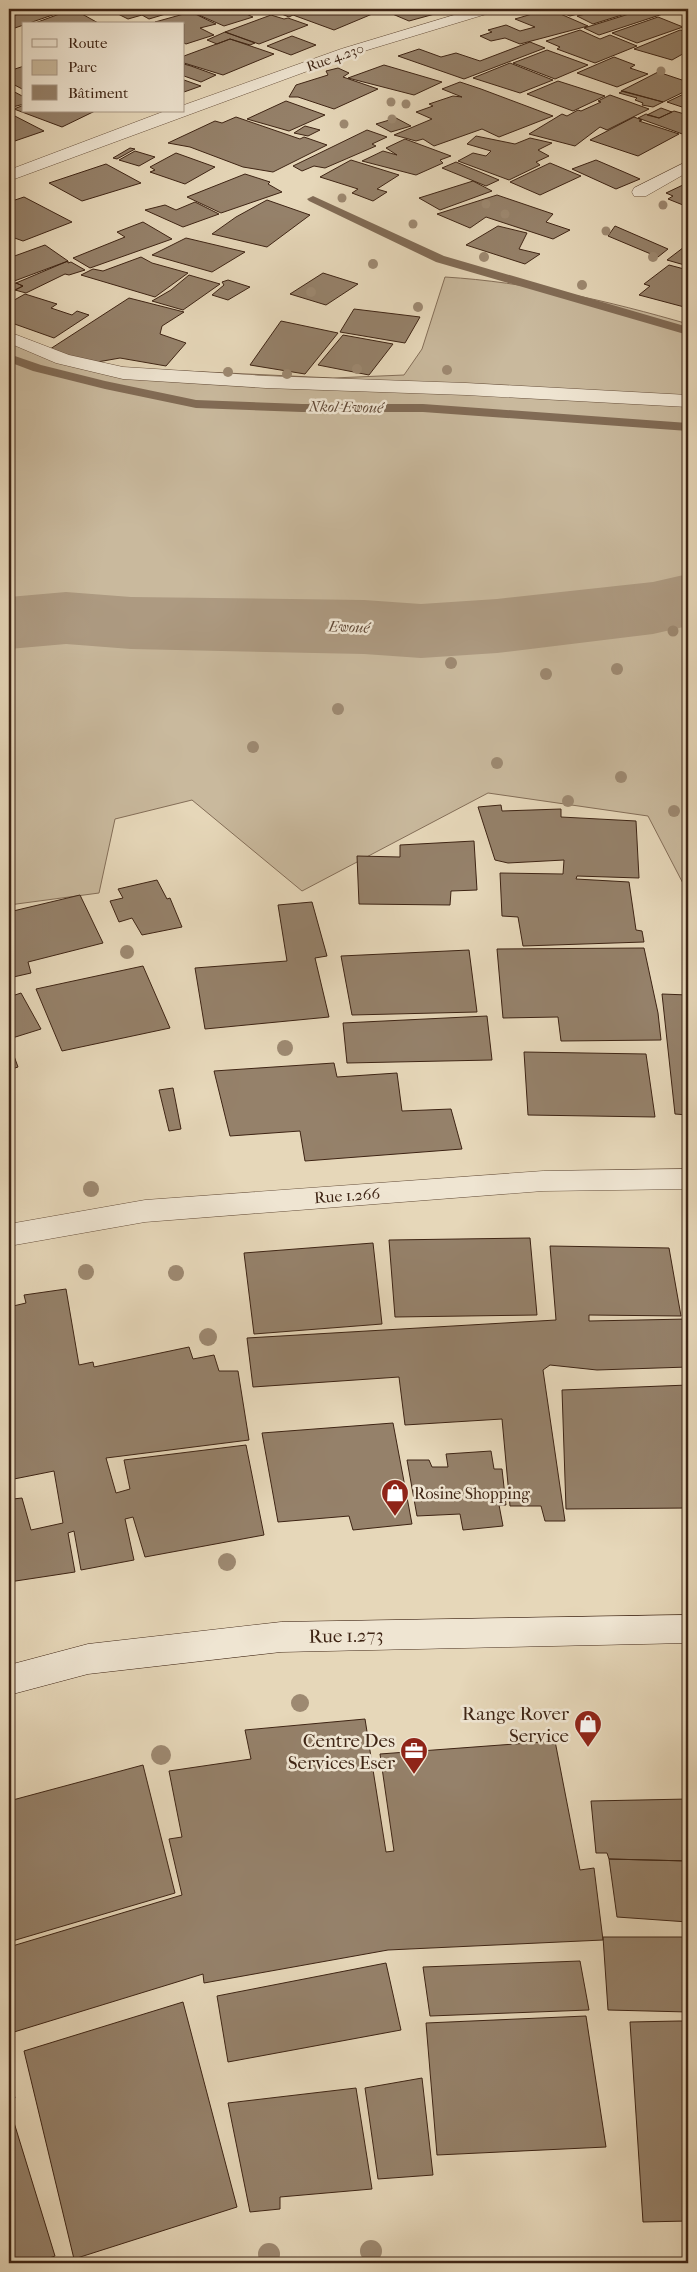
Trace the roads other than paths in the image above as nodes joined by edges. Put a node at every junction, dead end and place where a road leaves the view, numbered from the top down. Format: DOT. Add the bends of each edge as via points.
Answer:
graph roads {
  1 [pos="488,9"];
  2 [pos="185,110"];
  3 [pos="177,112"];
  4 [pos="688,166"];
  5 [pos="9,176"];
  6 [pos="640,192"];
  7 [pos="9,337"];
  8 [pos="688,401"];
  9 [pos="688,1179"];
  10 [pos="9,1235"];
  11 [pos="688,1630"];
  12 [pos="9,1680"];
  1 -- 2 [label="street, Rue 4.230" via="346,52"];
  3 -- 5 [label="street"];
  4 -- 6 [label="street"];
  7 -- 8 [label="street" via="63,359 123,373"];
  9 -- 10 [label="street, Rue 1.266" via="543,1181 145,1211"];
  11 -- 12 [label="street, Rue 1.273" via="281,1637 88,1660"];
}
